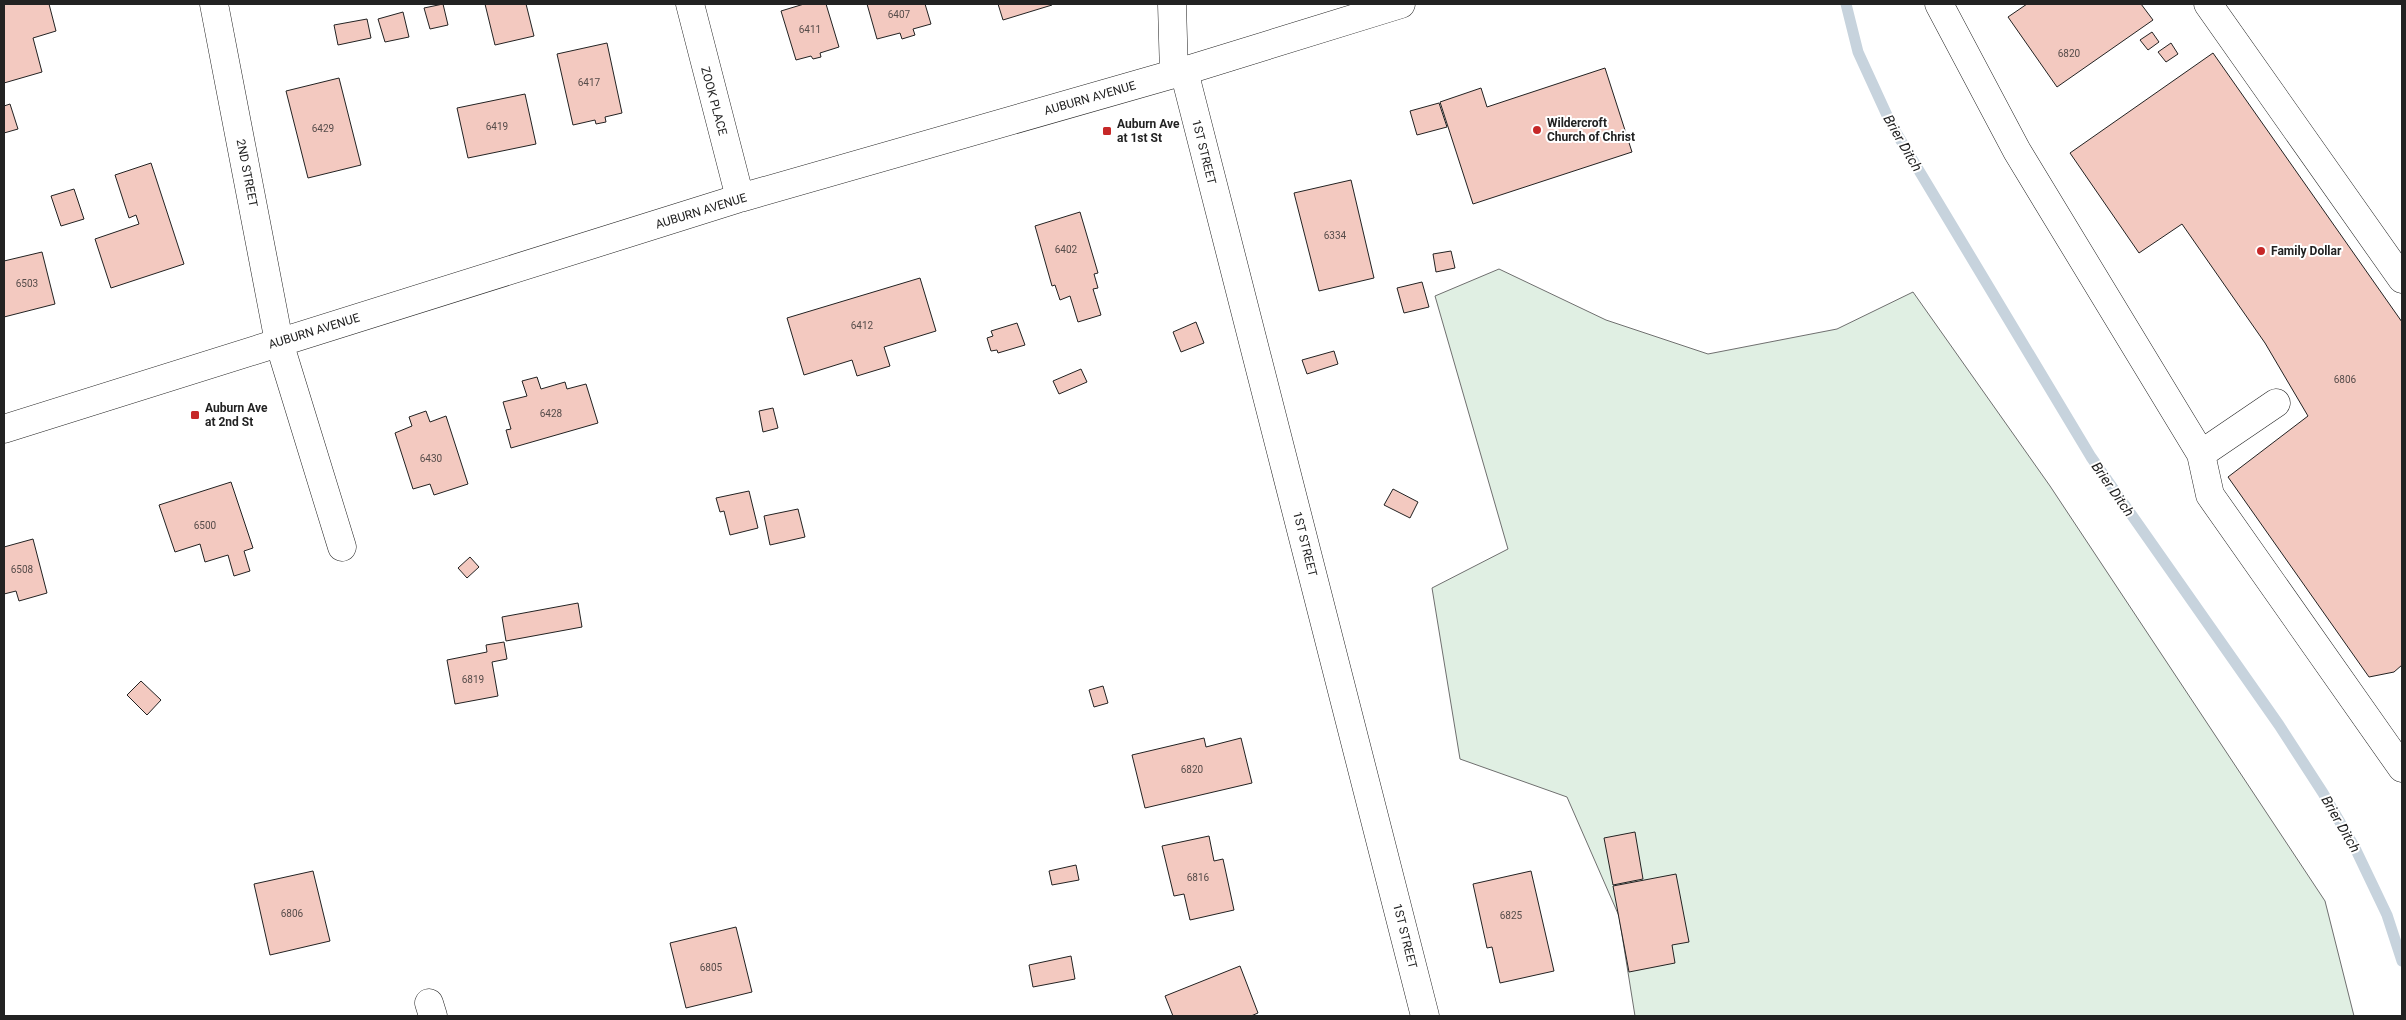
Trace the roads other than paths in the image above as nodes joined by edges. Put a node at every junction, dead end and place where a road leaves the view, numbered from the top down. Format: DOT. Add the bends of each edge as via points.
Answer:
graph roads {
  1 [pos="214,4"];
  2 [pos="690,4"];
  3 [pos="1172,4"];
  4 [pos="1401,4"];
  5 [pos="1939,4"];
  6 [pos="2208,4"];
  7 [pos="1179,73"];
  8 [pos="740,198"];
  9 [pos="2402,278"];
  10 [pos="279,342"];
  11 [pos="2276,403"];
  12 [pos="4,429"];
  13 [pos="2201,454"];
  14 [pos="342,547"];
  15 [pos="2402,768"];
  16 [pos="1426,1016"];
  1 -- 10 [label="street, 2ND STREET"];
  2 -- 8 [label="street, ZOOK PLACE"];
  3 -- 7 [label="street, 1ST STREET"];
  4 -- 7 [label="street, AUBURN AVENUE"];
  5 -- 13 [label="street" via="2017,151"];
  6 -- 9 [label="street"];
  7 -- 8 [label="street, AUBURN AVENUE"];
  7 -- 16 [label="street, 1ST STREET"];
  8 -- 10 [label="street, AUBURN AVENUE"];
  10 -- 12 [label="street, AUBURN AVENUE"];
  10 -- 14 [label="street, 2ND STREET"];
  11 -- 13 [label="street"];
  13 -- 15 [label="street" via="2210,495"];
}
